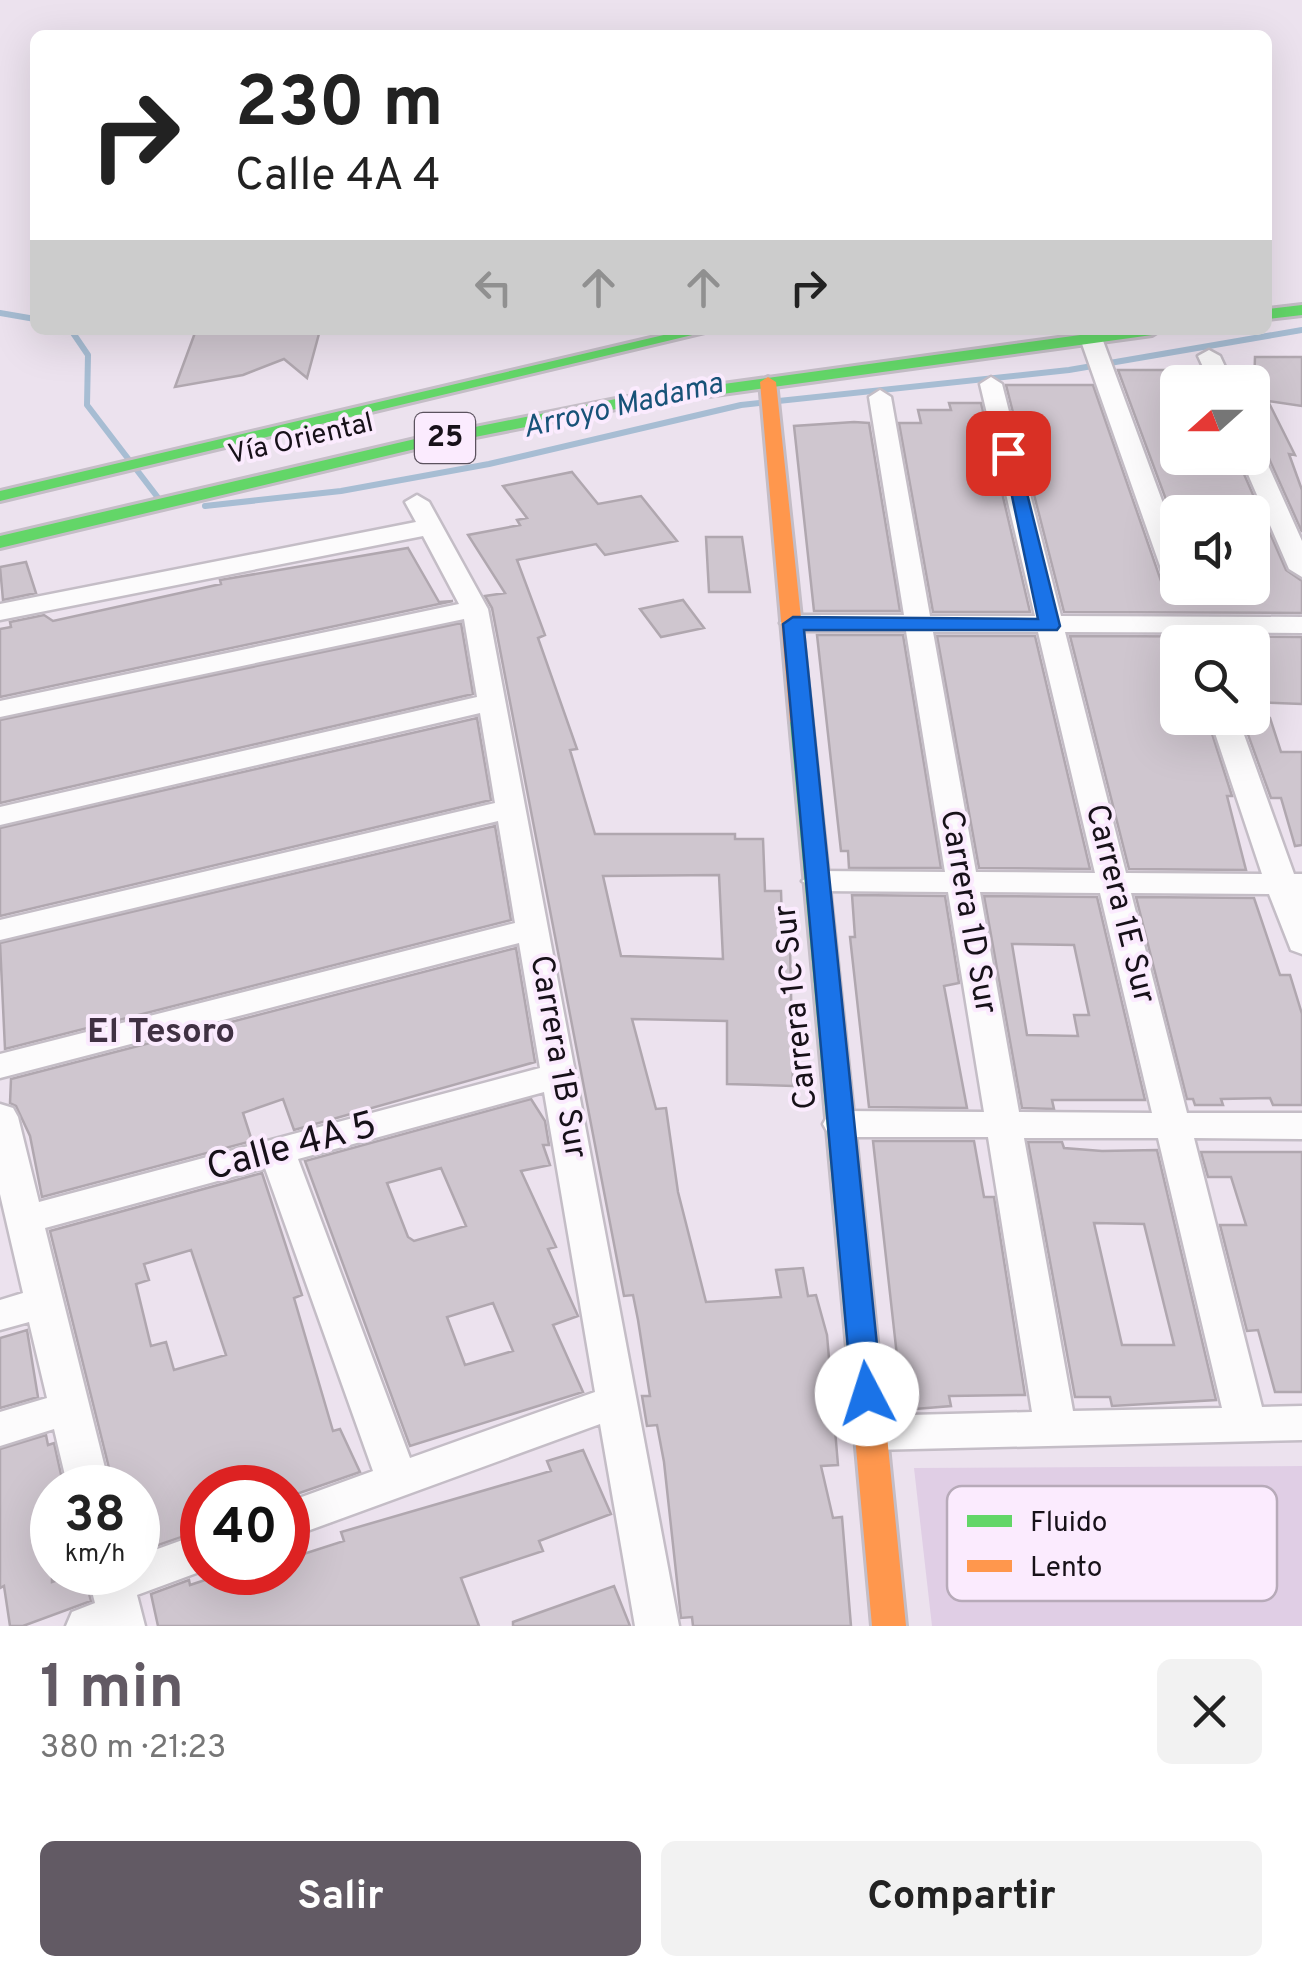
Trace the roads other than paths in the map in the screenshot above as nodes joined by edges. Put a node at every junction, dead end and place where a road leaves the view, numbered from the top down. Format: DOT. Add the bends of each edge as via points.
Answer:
graph roads {
  1 [pos="1302,310"];
  2 [pos="1272,314"];
  3 [pos="684,335"];
  4 [pos="942,335"];
  5 [pos="1030,335"];
  6 [pos="1060,335"];
  7 [pos="1079,335"];
  8 [pos="1087,335"];
  9 [pos="1209,356"];
  10 [pos="1213,365"];
  11 [pos="818,375"];
  12 [pos="991,384"];
  13 [pos="770,394"];
  14 [pos="880,397"];
  15 [pos="1260,475"];
  16 [pos="0,496"];
  17 [pos="1160,528"];
  18 [pos="0,542"];
  19 [pos="1302,570"];
  20 [pos="475,609"];
  21 [pos="0,612"];
  22 [pos="793,624"];
  23 [pos="919,624"];
  24 [pos="1302,625"];
  25 [pos="1050,626"];
  26 [pos="1270,628"];
  27 [pos="1160,632"];
  28 [pos="491,702"];
  29 [pos="0,709"];
  30 [pos="1231,735"];
  31 [pos="512,808"];
  32 [pos="0,816"];
  33 [pos="962,880"];
  34 [pos="818,881"];
  35 [pos="1113,881"];
  36 [pos="1292,884"];
  37 [pos="534,928"];
  38 [pos="0,930"];
  39 [pos="1302,944"];
  40 [pos="0,1066"];
  41 [pos="560,1075"];
  42 [pos="841,1124"];
  43 [pos="1004,1126"];
  44 [pos="1173,1126"];
  45 [pos="1302,1126"];
  46 [pos="2,1137"];
  47 [pos="277,1152"];
  48 [pos="24,1220"];
  49 [pos="44,1302"];
  50 [pos="0,1314"];
  51 [pos="617,1401"];
  52 [pos="69,1408"];
  53 [pos="1246,1424"];
  54 [pos="1302,1424"];
  55 [pos="1055,1428"];
  56 [pos="0,1429"];
  57 [pos="871,1433"];
  58 [pos="83,1465"];
  59 [pos="397,1480"];
  60 [pos="310,1512"];
  61 [pos="180,1565"];
  62 [pos="111,1605"];
  63 [pos="657,1626"];
  64 [pos="890,1626"];
  1 -- 2 [label="main road"];
  3 -- 16 [label="main road, Vía Oriental / 25"];
  4 -- 11 [label="main road" via="926,351 838,363"];
  5 -- 6 [label="main road"];
  7 -- 11 [label="main road, Vía Oriental / 25"];
  8 -- 17 [label="street" via="1105,368"];
  9 -- 10 [label="street"];
  11 -- 13 [label="main road, Vía Oriental / 25"];
  12 -- 25 [label="street, Carrera 1E Sur"];
  13 -- 18 [label="main road, Vía Oriental / 25" via="502,426"];
  13 -- 22 [label="main road, Carrera 1C Sur"];
  14 -- 23 [label="street, Carrera 1D Sur"];
  15 -- 19 [label="street"];
  20 -- 21 [label="street, Carrera 1B Sur" via="424,514"];
  20 -- 28 [label="street, Carrera 1B Sur"];
  20 -- 29 [label="street"];
  22 -- 23 [label="street"];
  22 -- 34 [label="main road, Carrera 1C Sur"];
  23 -- 25 [label="street"];
  23 -- 33 [label="street, Carrera 1D Sur"];
  24 -- 26 [label="street"];
  25 -- 27 [label="street"];
  25 -- 35 [label="street, Carrera 1E Sur"];
  28 -- 31 [label="street, Carrera 1B Sur"];
  28 -- 32 [label="street"];
  30 -- 36 [label="street"];
  31 -- 37 [label="street, Carrera 1B Sur"];
  31 -- 38 [label="street"];
  33 -- 34 [label="street"];
  33 -- 35 [label="street"];
  33 -- 43 [label="street, Carrera 1D Sur"];
  34 -- 42 [label="main road, Carrera 1C Sur"];
  35 -- 36 [label="street"];
  35 -- 44 [label="street, Carrera 1E Sur"];
  36 -- 39 [label="street"];
  37 -- 40 [label="street"];
  37 -- 41 [label="street, Carrera 1B Sur"];
  41 -- 47 [label="street, Calle 4A 5"];
  41 -- 51 [label="street, Carrera 1B Sur"];
  42 -- 43 [label="street"];
  42 -- 57 [label="main road, Carrera 1C Sur"];
  43 -- 44 [label="street"];
  43 -- 55 [label="street, Carrera 1D Sur"];
  44 -- 45 [label="street"];
  44 -- 53 [label="street, Carrera 1E Sur"];
  46 -- 48 [label="street"];
  47 -- 48 [label="street, Calle 4A 5"];
  47 -- 59 [label="street"];
  48 -- 49 [label="street"];
  49 -- 50 [label="street"];
  49 -- 52 [label="street"];
  51 -- 59 [label="street"];
  51 -- 63 [label="street, Carrera 1B Sur"];
  52 -- 56 [label="street"];
  52 -- 58 [label="street"];
  53 -- 54 [label="street"];
  53 -- 55 [label="street"];
  55 -- 57 [label="street"];
  57 -- 64 [label="main road, Carrera 1C Sur"];
  59 -- 60 [label="street"];
  61 -- 62 [label="street"];
}
